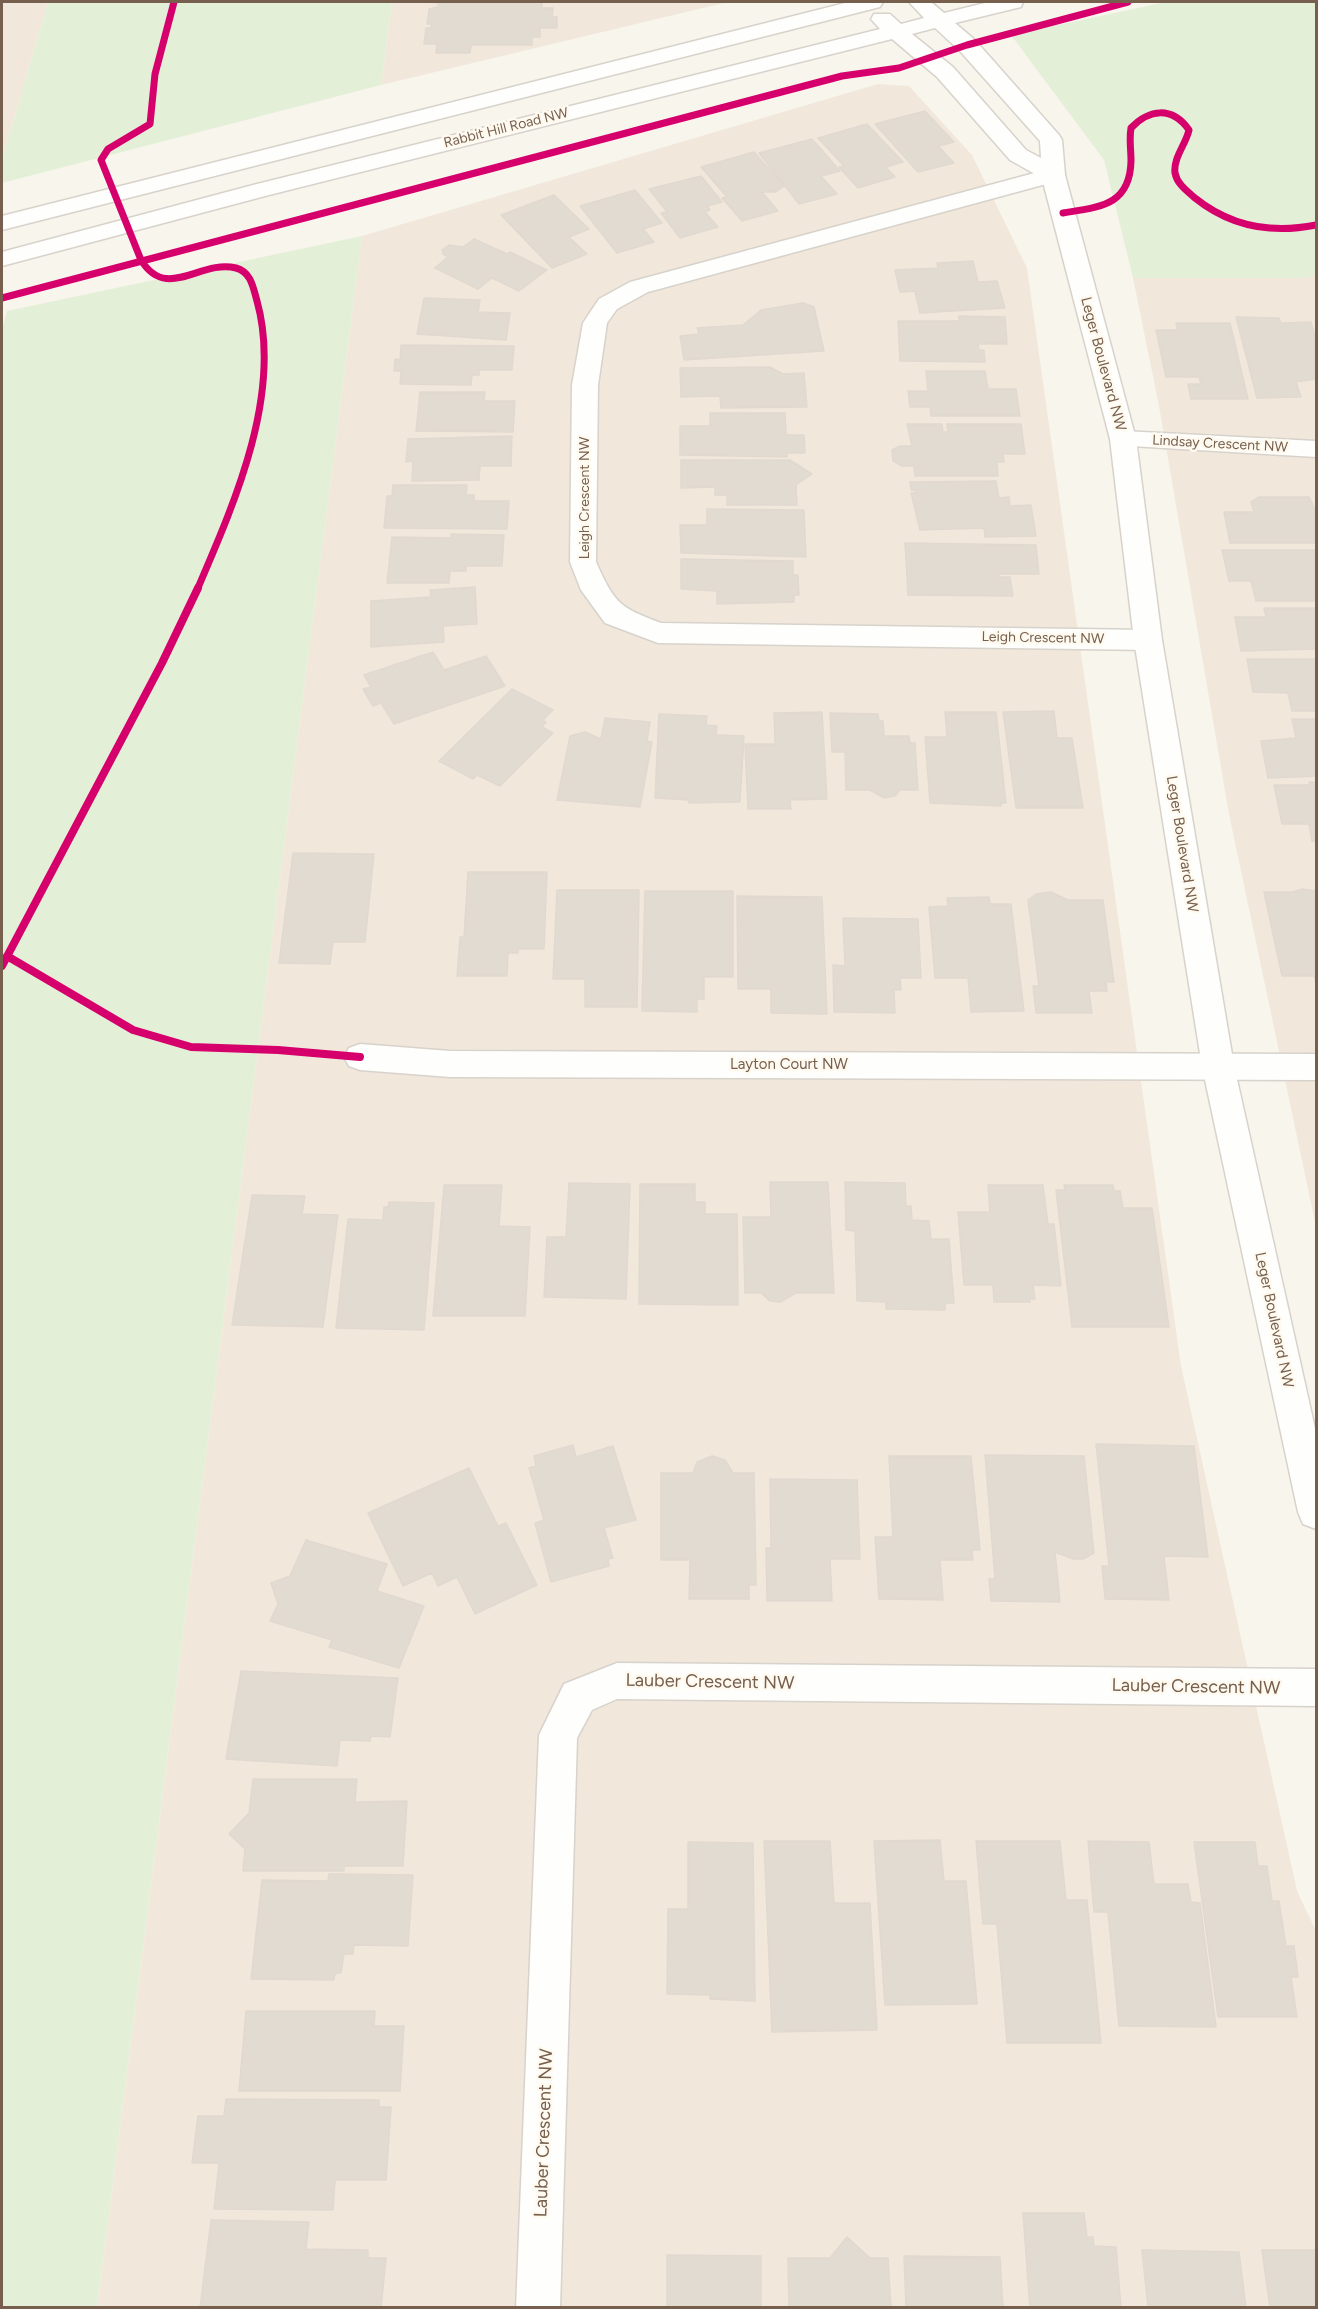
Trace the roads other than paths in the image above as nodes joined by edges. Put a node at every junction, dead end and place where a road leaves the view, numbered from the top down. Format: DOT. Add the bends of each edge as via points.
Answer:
graph roads {
  1 [pos="919,2"];
  2 [pos="1012,2"];
  3 [pos="868,3"];
  4 [pos="939,19"];
  5 [pos="895,30"];
  6 [pos="1053,175"];
  7 [pos="2,223"];
  8 [pos="2,259"];
  9 [pos="1123,439"];
  10 [pos="1317,449"];
  11 [pos="1148,640"];
  12 [pos="360,1057"];
  13 [pos="1218,1066"];
  14 [pos="1317,1066"];
  15 [pos="1317,1512"];
  16 [pos="1317,1688"];
  17 [pos="538,2307"];
  1 -- 4 [label="street, Leger Boulevard NW"];
  2 -- 4 [label="street, Rabbit Hill Road NW"];
  3 -- 5 [label="street"];
  3 -- 7 [label="street"];
  4 -- 5 [label="street, Rabbit Hill Road NW"];
  4 -- 6 [label="street, Leger Boulevard NW" via="1051,140"];
  5 -- 6 [label="street" via="945,72 1018,154"];
  5 -- 8 [label="street, Rabbit Hill Road NW"];
  6 -- 9 [label="street, Leger Boulevard NW"];
  6 -- 11 [label="street, Leigh Crescent NW" via="639,287 608,304 595,323 585,385 583,562 594,590 615,616 658,633"];
  9 -- 10 [label="street, Lindsay Crescent NW"];
  9 -- 11 [label="street, Leger Boulevard NW"];
  11 -- 13 [label="street, Leger Boulevard NW"];
  12 -- 13 [label="street, Layton Court NW" via="450,1064"];
  13 -- 14 [label="street"];
  13 -- 15 [label="street, Leger Boulevard NW"];
  16 -- 17 [label="street, Lauber Crescent NW" via="617,1681 578,1697 558,1735"];
}
